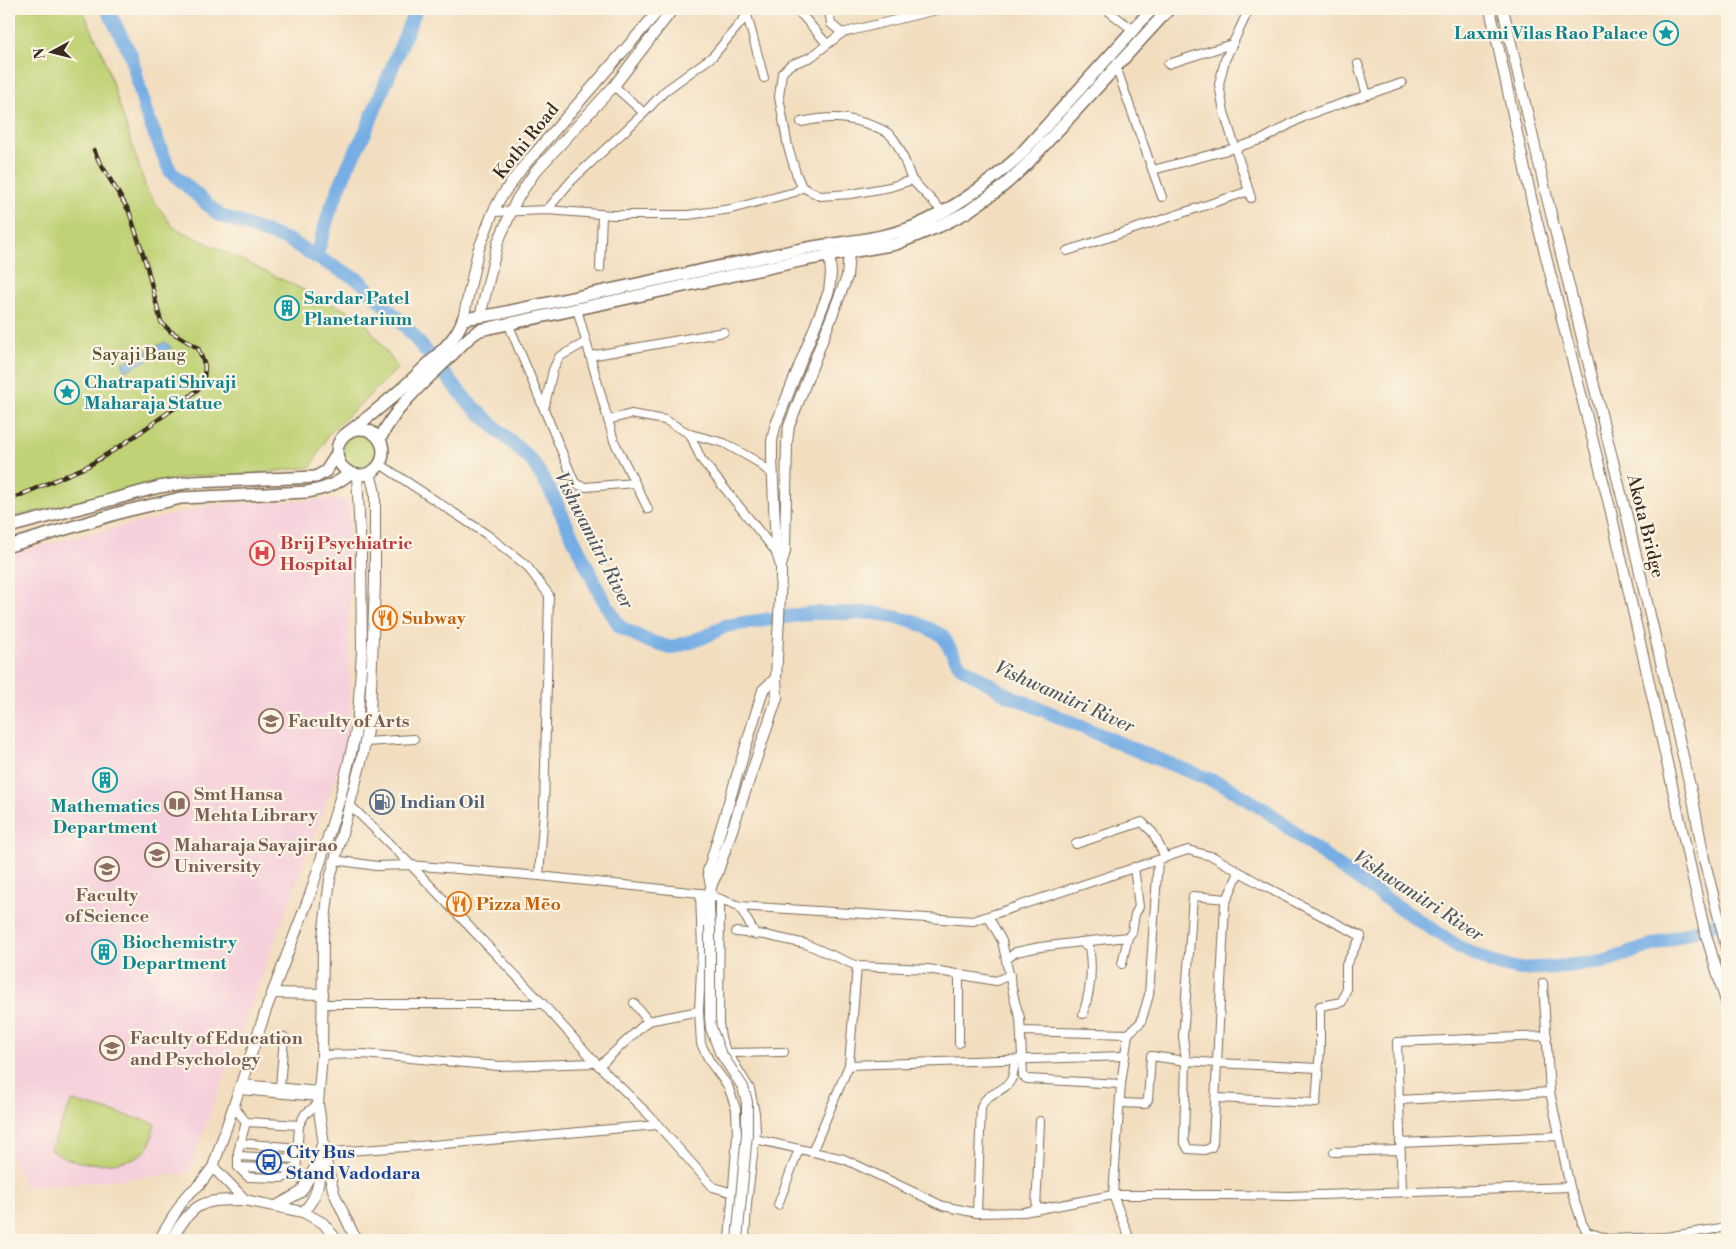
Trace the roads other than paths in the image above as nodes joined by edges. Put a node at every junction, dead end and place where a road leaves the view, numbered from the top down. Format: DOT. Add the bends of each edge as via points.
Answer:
graph roads {
  1 [pos="660,9"];
  2 [pos="792,9"];
  3 [pos="829,9"];
  4 [pos="940,9"];
  5 [pos="1106,9"];
  6 [pos="1152,9"];
  7 [pos="1170,9"];
  8 [pos="1249,9"];
  9 [pos="1490,9"];
  10 [pos="1503,9"];
  11 [pos="670,10"];
  12 [pos="752,11"];
  13 [pos="1133,30"];
  14 [pos="842,33"];
  15 [pos="827,44"];
  16 [pos="1232,44"];
  17 [pos="1168,64"];
  18 [pos="1358,64"];
  19 [pos="1116,67"];
  20 [pos="764,78"];
  21 [pos="1402,83"];
  22 [pos="614,86"];
  23 [pos="1367,95"];
  24 [pos="644,113"];
  25 [pos="801,122"];
  26 [pos="1235,148"];
  27 [pos="1153,170"];
  28 [pos="912,180"];
  29 [pos="802,187"];
  30 [pos="1162,198"];
  31 [pos="547,210"];
  32 [pos="493,212"];
  33 [pos="943,212"];
  34 [pos="510,213"];
  35 [pos="602,214"];
  36 [pos="848,247"];
  37 [pos="829,250"];
  38 [pos="1067,251"];
  39 [pos="600,268"];
  40 [pos="576,308"];
  41 [pos="480,317"];
  42 [pos="463,319"];
  43 [pos="508,323"];
  44 [pos="477,332"];
  45 [pos="724,332"];
  46 [pos="458,339"];
  47 [pos="586,342"];
  48 [pos="590,356"];
  49 [pos="406,393"];
  50 [pos="544,409"];
  51 [pos="608,420"];
  52 [pos="350,431"];
  53 [pos="690,434"];
  54 [pos="380,439"];
  55 [pos="337,454"];
  56 [pos="380,464"];
  57 [pos="370,473"];
  58 [pos="353,474"];
  59 [pos="773,475"];
  60 [pos="635,483"];
  61 [pos="648,509"];
  62 [pos="9,527"];
  63 [pos="9,546"];
  64 [pos="776,552"];
  65 [pos="781,571"];
  66 [pos="776,678"];
  67 [pos="414,739"];
  68 [pos="365,742"];
  69 [pos="350,805"];
  70 [pos="1076,844"];
  71 [pos="1161,858"];
  72 [pos="334,860"];
  73 [pos="410,865"];
  74 [pos="1134,868"];
  75 [pos="1239,872"];
  76 [pos="539,876"];
  77 [pos="707,890"];
  78 [pos="1227,899"];
  79 [pos="720,900"];
  80 [pos="739,906"];
  81 [pos="988,916"];
  82 [pos="736,932"];
  83 [pos="756,934"];
  84 [pos="1128,937"];
  85 [pos="1081,942"];
  86 [pos="1727,950"];
  87 [pos="1006,960"];
  88 [pos="1122,964"];
  89 [pos="857,966"];
  90 [pos="960,974"];
  91 [pos="1010,975"];
  92 [pos="1543,984"];
  93 [pos="273,993"];
  94 [pos="323,999"];
  95 [pos="634,1003"];
  96 [pos="543,1004"];
  97 [pos="1727,1005"];
  98 [pos="699,1011"];
  99 [pos="1083,1014"];
  100 [pos="648,1020"];
  101 [pos="1020,1031"];
  102 [pos="1128,1034"];
  103 [pos="1547,1036"];
  104 [pos="284,1037"];
  105 [pos="959,1042"];
  106 [pos="784,1052"];
  107 [pos="728,1053"];
  108 [pos="322,1054"];
  109 [pos="1125,1056"];
  110 [pos="1018,1060"];
  111 [pos="1186,1061"];
  112 [pos="1217,1063"];
  113 [pos="598,1065"];
  114 [pos="848,1065"];
  115 [pos="1318,1068"];
  116 [pos="1121,1084"];
  117 [pos="241,1087"];
  118 [pos="280,1087"];
  119 [pos="1550,1092"];
  120 [pos="319,1097"];
  121 [pos="1216,1098"];
  122 [pos="1398,1100"];
  123 [pos="1121,1103"];
  124 [pos="234,1107"];
  125 [pos="1040,1121"];
  126 [pos="246,1122"];
  127 [pos="298,1125"];
  128 [pos="658,1125"];
  129 [pos="737,1135"];
  130 [pos="1559,1136"];
  131 [pos="755,1139"];
  132 [pos="240,1143"];
  133 [pos="1400,1147"];
  134 [pos="298,1148"];
  135 [pos="799,1149"];
  136 [pos="812,1152"];
  137 [pos="1334,1152"];
  138 [pos="323,1155"];
  139 [pos="238,1156"];
  140 [pos="297,1159"];
  141 [pos="213,1167"];
  142 [pos="1570,1187"];
  143 [pos="1402,1192"];
  144 [pos="732,1193"];
  145 [pos="1113,1195"];
  146 [pos="245,1200"];
  147 [pos="778,1204"];
  148 [pos="276,1206"];
  149 [pos="1036,1210"];
  150 [pos="303,1212"];
  151 [pos="977,1213"];
  152 [pos="1727,1227"];
  153 [pos="160,1240"];
  154 [pos="171,1240"];
  155 [pos="337,1240"];
  156 [pos="356,1240"];
  157 [pos="729,1240"];
  158 [pos="737,1240"];
  159 [pos="744,1240"];
  160 [pos="1130,1240"];
  1 -- 32 [label="main road, Kothi Road" via="522,168"];
  2 -- 15 [label="street" via="802,15"];
  3 -- 14 [label="street" via="831,24"];
  4 -- 14 [label="street"];
  5 -- 13 [label="street"];
  6 -- 13 [label="highway"];
  7 -- 19 [label="highway"];
  8 -- 16 [label="street"];
  9 -- 97 [label="main road" via="1532,202 1610,508 1700,909"];
  10 -- 86 [label="main road, Akota Bridge" via="1628,521"];
  11 -- 22 [label="main road, Kothi Road"];
  12 -- 20 [label="street"];
  12 -- 24 [label="street" via="713,56 665,91"];
  13 -- 33 [label="highway" via="1018,157 961,202"];
  14 -- 15 [label="street"];
  15 -- 29 [label="street" via="782,73 779,97 788,147"];
  16 -- 17 [label="street"];
  16 -- 26 [label="street" via="1219,84"];
  18 -- 23 [label="street"];
  19 -- 27 [label="street"];
  19 -- 36 [label="highway" via="1026,165 967,212 918,237 896,244"];
  21 -- 23 [label="street"];
  22 -- 24 [label="street"];
  22 -- 34 [label="main road, Kothi Road" via="535,172"];
  23 -- 26 [label="street" via="1305,116 1263,139"];
  24 -- 31 [label="street" via="571,181"];
  25 -- 28 [label="street" via="833,118 884,130 899,148"];
  26 -- 27 [label="street"];
  26 -- 38 [label="street" via="1250,195"];
  27 -- 30 [label="street"];
  28 -- 29 [label="street" via="851,194 820,196"];
  28 -- 33 [label="street"];
  29 -- 35 [label="street" via="795,192 731,210 688,215"];
  31 -- 34 [label="street"];
  31 -- 35 [label="street"];
  32 -- 34 [label="street"];
  32 -- 42 [label="main road, Kothi Road" via="478,250"];
  33 -- 36 [label="highway" via="914,226"];
  34 -- 41 [label="main road, Kothi Road" via="498,242"];
  35 -- 39 [label="street"];
  36 -- 37 [label="highway"];
  36 -- 65 [label="main road" via="847,277 789,426 785,551"];
  37 -- 40 [label="highway"];
  37 -- 41 [label="highway"];
  37 -- 59 [label="main road" via="829,291 775,427"];
  40 -- 43 [label="highway"];
  40 -- 47 [label="street"];
  41 -- 42 [label="highway"];
  41 -- 44 [label="highway"];
  42 -- 46 [label="highway"];
  43 -- 44 [label="highway"];
  43 -- 50 [label="street"];
  44 -- 46 [label="highway"];
  45 -- 48 [label="street"];
  46 -- 49 [label="highway"];
  47 -- 48 [label="street"];
  47 -- 50 [label="street" via="559,356 552,370"];
  48 -- 51 [label="street"];
  49 -- 52 [label="highway"];
  49 -- 54 [label="highway"];
  50 -- 60 [label="street" via="578,485"];
  51 -- 53 [label="street" via="631,414 665,420"];
  51 -- 60 [label="street" via="614,441"];
  52 -- 54 [label="highway" via="363,428"];
  52 -- 55 [label="highway" via="340,440"];
  53 -- 59 [label="street" via="724,443"];
  53 -- 64 [label="street" via="701,459"];
  54 -- 56 [label="highway" via="384,452"];
  55 -- 58 [label="highway" via="343,468"];
  55 -- 62 [label="highway" via="326,471 316,477 192,482"];
  56 -- 57 [label="highway"];
  56 -- 76 [label="street" via="486,534 526,565 549,595 544,810"];
  57 -- 58 [label="highway"];
  57 -- 68 [label="main road" via="375,493 374,583 372,688"];
  58 -- 63 [label="highway" via="330,487 307,492 191,496 157,502"];
  58 -- 93 [label="main road" via="361,554 362,651 355,736 311,892"];
  59 -- 64 [label="main road"];
  60 -- 61 [label="street"];
  64 -- 65 [label="main road"];
  65 -- 66 [label="main road"];
  66 -- 77 [label="main road" via="777,698 717,874"];
  66 -- 77 [label="main road" via="763,690 708,871"];
  67 -- 68 [label="street"];
  68 -- 69 [label="main road"];
  69 -- 72 [label="main road"];
  69 -- 73 [label="street"];
  70 -- 71 [label="street" via="1142,822 1153,833"];
  71 -- 74 [label="street"];
  71 -- 75 [label="street" via="1188,850 1214,857"];
  71 -- 102 [label="street" via="1149,995 1141,1022"];
  72 -- 73 [label="street" via="377,866"];
  72 -- 94 [label="main road" via="323,937"];
  73 -- 76 [label="street"];
  73 -- 96 [label="street"];
  74 -- 81 [label="street"];
  74 -- 84 [label="street" via="1139,907"];
  75 -- 78 [label="street"];
  75 -- 115 [label="street" via="1361,936 1346,965 1346,990 1342,1002 1320,1006"];
  76 -- 77 [label="street"];
  77 -- 79 [label="street"];
  77 -- 98 [label="street"];
  77 -- 158 [label="main road, bridge" via="711,1028 720,1052 743,1087 747,1102"];
  78 -- 111 [label="street" via="1193,896 1183,1036"];
  78 -- 112 [label="street"];
  79 -- 80 [label="street"];
  79 -- 107 [label="street" via="719,1023"];
  80 -- 81 [label="street" via="973,921"];
  80 -- 83 [label="street"];
  81 -- 87 [label="street" via="1002,941"];
  82 -- 83 [label="street"];
  83 -- 89 [label="street" via="806,944"];
  84 -- 85 [label="street"];
  84 -- 88 [label="street"];
  85 -- 87 [label="street" via="1016,952"];
  85 -- 99 [label="street" via="1088,947 1091,958 1089,996"];
  87 -- 91 [label="street"];
  89 -- 90 [label="street" via="928,969"];
  89 -- 114 [label="street"];
  90 -- 91 [label="street" via="996,981"];
  90 -- 105 [label="street"];
  91 -- 101 [label="street"];
  92 -- 103 [label="street"];
  93 -- 94 [label="main road" via="291,992"];
  93 -- 117 [label="main road"];
  94 -- 96 [label="street"];
  94 -- 108 [label="main road"];
  95 -- 100 [label="street"];
  96 -- 113 [label="street"];
  98 -- 100 [label="street"];
  98 -- 129 [label="street" via="701,1044 728,1086 736,1109"];
  100 -- 113 [label="street"];
  101 -- 102 [label="street"];
  101 -- 110 [label="street"];
  102 -- 109 [label="street"];
  103 -- 119 [label="street"];
  103 -- 122 [label="street" via="1397,1042"];
  104 -- 118 [label="street"];
  106 -- 107 [label="street"];
  107 -- 131 [label="street" via="753,1097"];
  108 -- 113 [label="street" via="498,1066"];
  108 -- 120 [label="main road"];
  109 -- 110 [label="street"];
  109 -- 116 [label="street"];
  110 -- 114 [label="street"];
  110 -- 116 [label="street" via="1027,1079"];
  110 -- 151 [label="street" via="1008,1085 989,1096 981,1107"];
  111 -- 112 [label="street"];
  111 -- 121 [label="street" via="1184,1141 1188,1149 1211,1148"];
  111 -- 123 [label="street" via="1151,1056 1148,1100 1145,1104"];
  112 -- 115 [label="street"];
  112 -- 121 [label="street"];
  113 -- 128 [label="street"];
  114 -- 136 [label="street"];
  115 -- 121 [label="street" via="1316,1103"];
  116 -- 123 [label="street"];
  117 -- 118 [label="street"];
  117 -- 120 [label="street"];
  117 -- 124 [label="main road"];
  118 -- 120 [label="street"];
  119 -- 122 [label="street"];
  119 -- 130 [label="street"];
  120 -- 127 [label="street"];
  120 -- 138 [label="main road"];
  122 -- 133 [label="street"];
  123 -- 145 [label="street"];
  124 -- 126 [label="street"];
  124 -- 141 [label="main road"];
  125 -- 149 [label="street"];
  126 -- 127 [label="street"];
  126 -- 132 [label="street"];
  127 -- 134 [label="street"];
  128 -- 138 [label="street"];
  128 -- 144 [label="street" via="713,1187"];
  129 -- 131 [label="street"];
  129 -- 144 [label="street"];
  130 -- 133 [label="street"];
  130 -- 142 [label="street"];
  131 -- 135 [label="street"];
  131 -- 159 [label="street"];
  132 -- 134 [label="street"];
  132 -- 139 [label="street"];
  133 -- 137 [label="street"];
  133 -- 143 [label="street"];
  134 -- 140 [label="street"];
  135 -- 136 [label="street"];
  135 -- 147 [label="street"];
  136 -- 151 [label="street" via="844,1159 943,1206"];
  138 -- 148 [label="main road" via="301,1192"];
  138 -- 150 [label="main road" via="316,1195"];
  138 -- 156 [label="main road" via="334,1193"];
  139 -- 140 [label="street"];
  139 -- 140 [label="street" via="238,1167 248,1177 282,1178 296,1174"];
  141 -- 146 [label="main road"];
  141 -- 153 [label="main road" via="185,1197"];
  142 -- 143 [label="street"];
  142 -- 152 [label="street" via="1587,1232 1609,1239 1666,1237"];
  143 -- 145 [label="street" via="1288,1196"];
  144 -- 157 [label="street"];
  145 -- 149 [label="street"];
  145 -- 160 [label="street"];
  146 -- 148 [label="main road"];
  146 -- 154 [label="main road" via="214,1200 203,1204 184,1220"];
  148 -- 150 [label="main road"];
  149 -- 151 [label="street"];
  150 -- 155 [label="main road" via="323,1223"];
}
